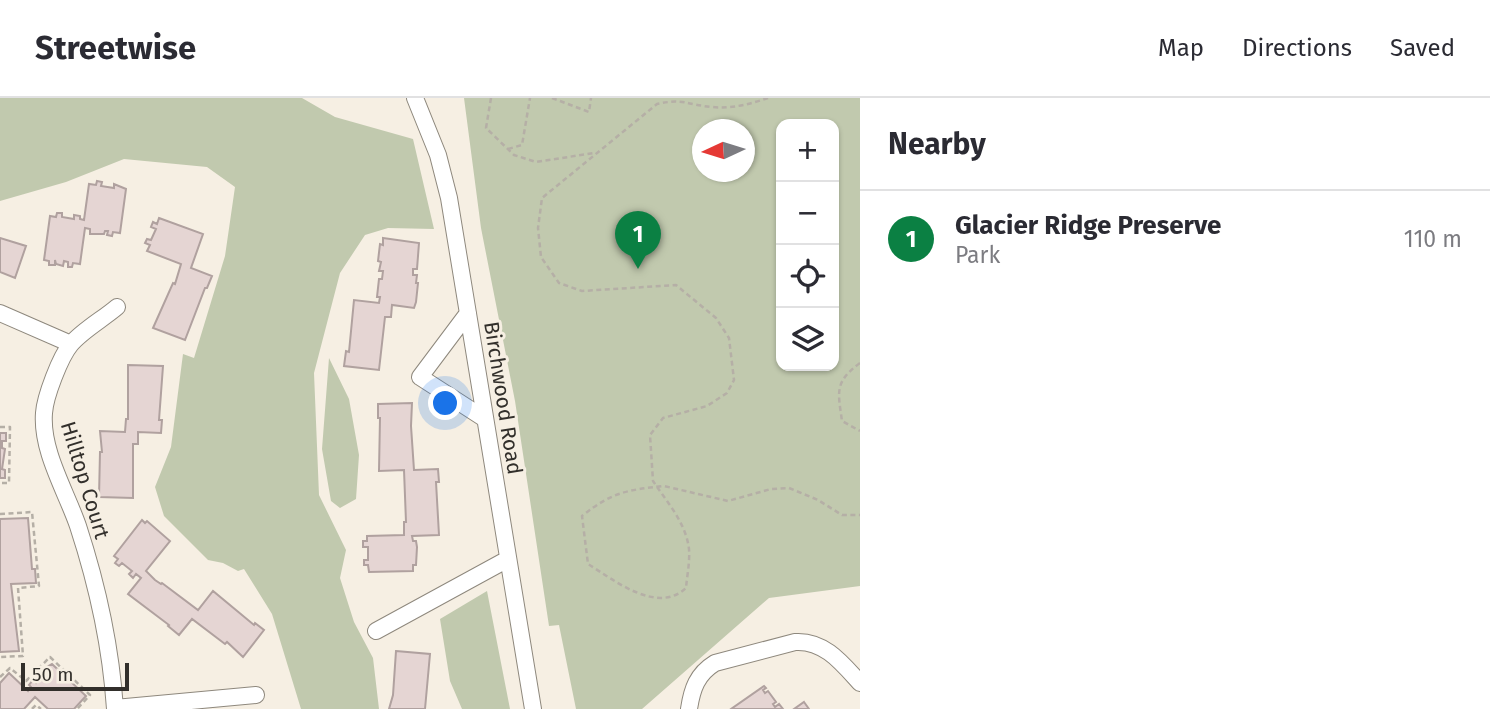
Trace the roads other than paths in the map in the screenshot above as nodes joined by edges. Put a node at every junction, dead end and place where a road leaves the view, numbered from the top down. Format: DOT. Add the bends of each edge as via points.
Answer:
graph roads {
  1 [pos="415,98"];
  2 [pos="117,307"];
  3 [pos="0,313"];
  4 [pos="468,313"];
  5 [pos="71,344"];
  6 [pos="485,419"];
  7 [pos="508,559"];
  8 [pos="376,631"];
  9 [pos="860,683"];
  10 [pos="256,695"];
  11 [pos="115,708"];
  12 [pos="533,709"];
  13 [pos="689,709"];
  1 -- 4 [label="street, Birchwood Road" via="449,198"];
  2 -- 5 [label="street"];
  3 -- 5 [label="street"];
  4 -- 6 [label="street, Birchwood Road"];
  4 -- 6 [label="street" via="420,377"];
  5 -- 11 [label="street, Hilltop Court" via="46,400 45,432 92,573"];
  6 -- 7 [label="street, Birchwood Road"];
  7 -- 8 [label="street"];
  7 -- 12 [label="street, Birchwood Road"];
  9 -- 13 [label="street" via="841,661 819,646 795,642 708,667 692,691"];
  10 -- 11 [label="street"];
}
